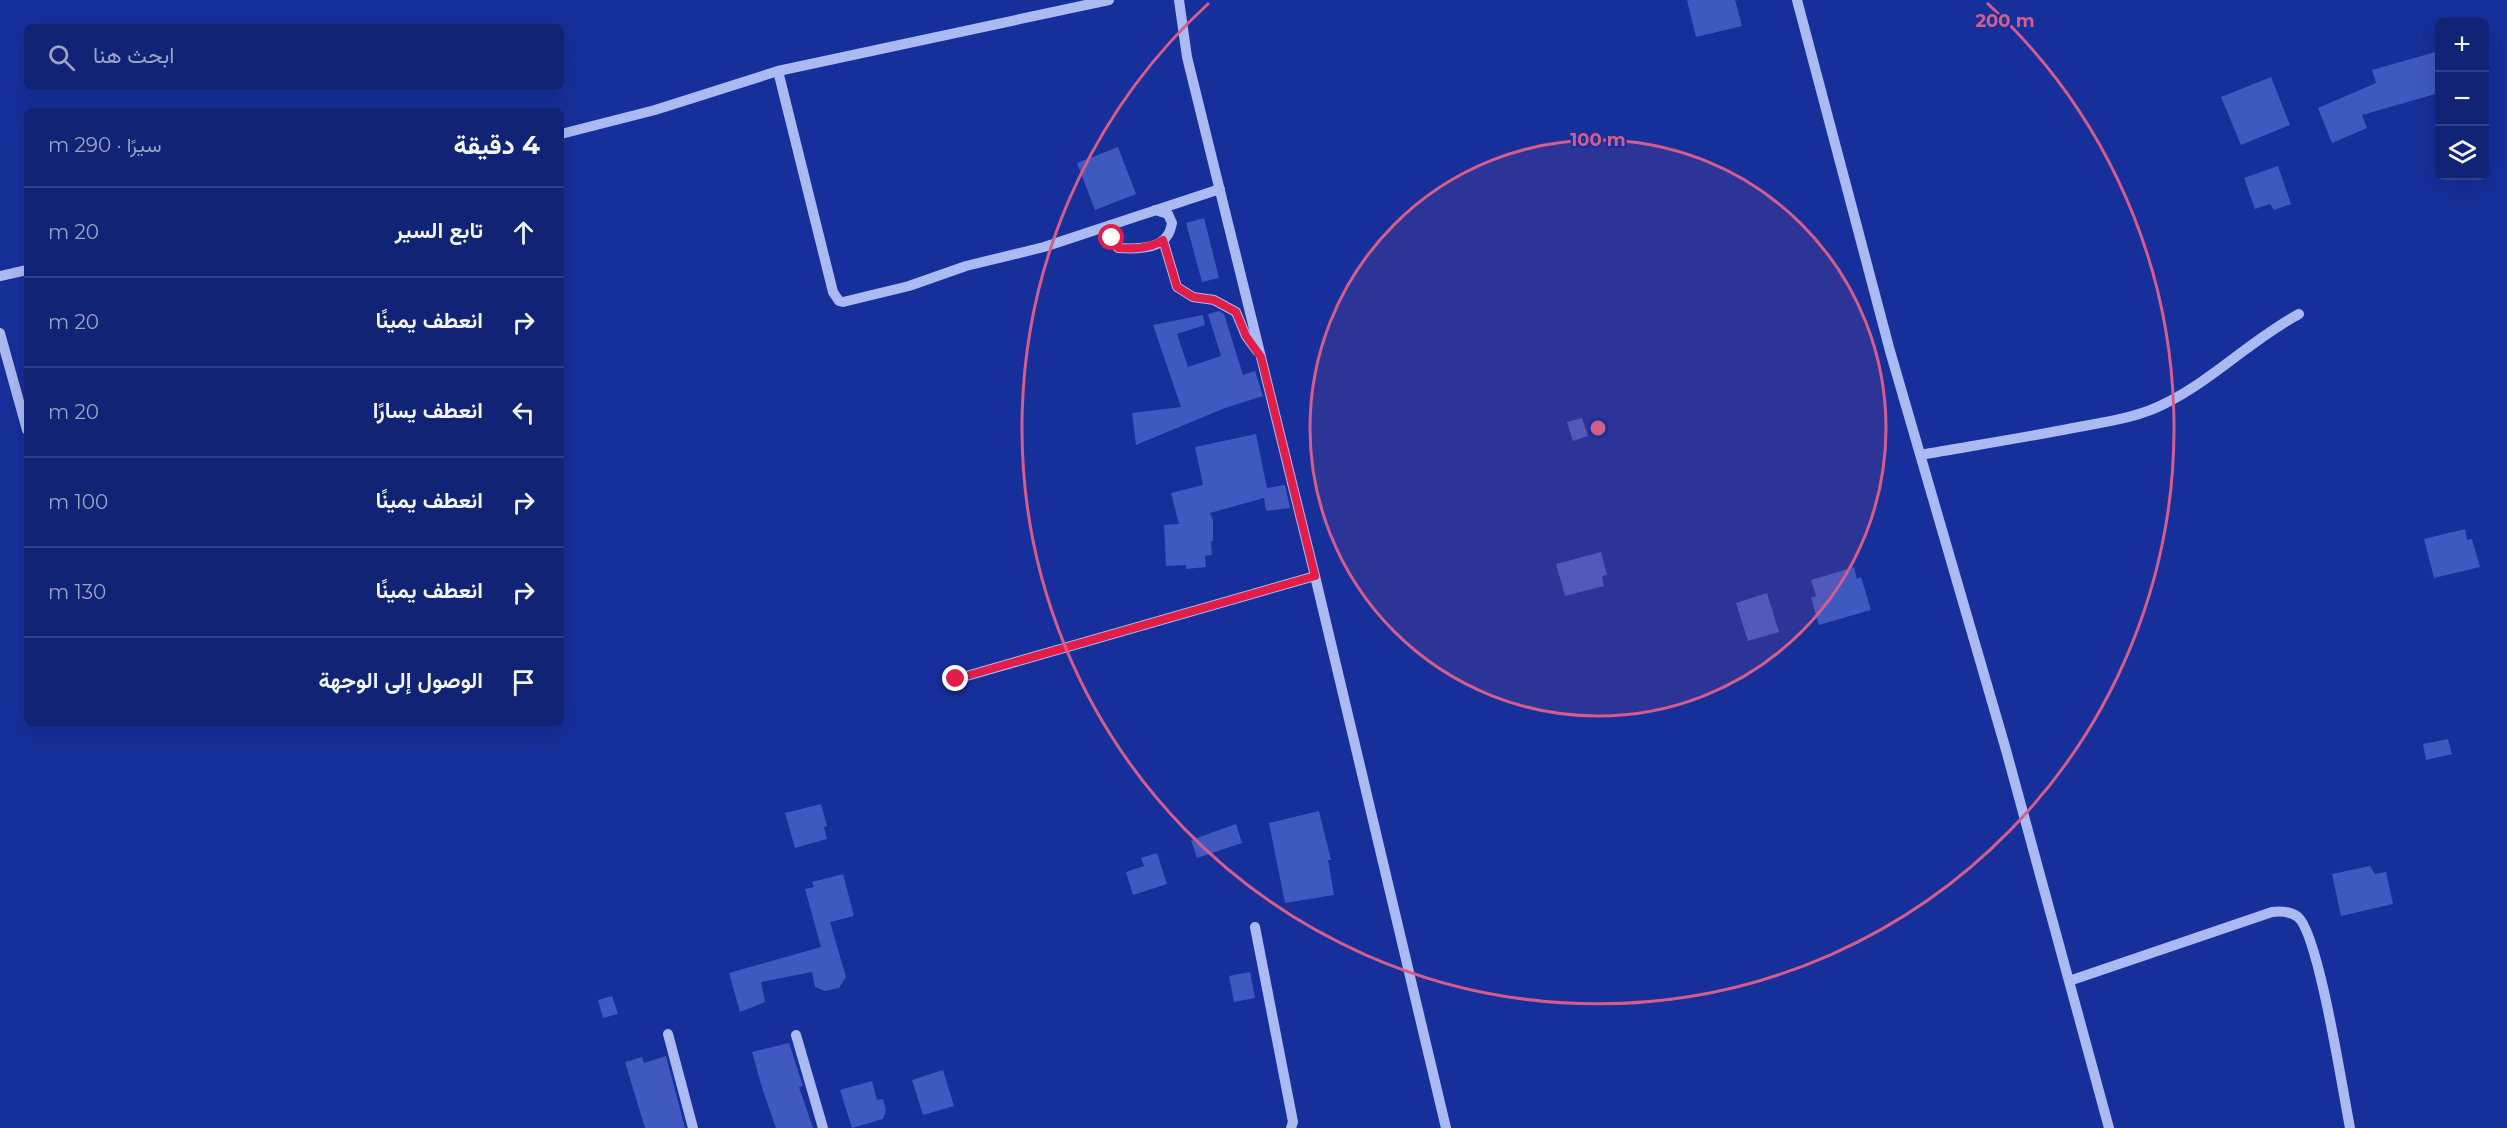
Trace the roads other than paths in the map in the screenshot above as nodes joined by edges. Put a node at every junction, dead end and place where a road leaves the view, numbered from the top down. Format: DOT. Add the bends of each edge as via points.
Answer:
graph roads {
  1 [pos="1109,0"];
  2 [pos="1179,0"];
  3 [pos="1797,0"];
  4 [pos="778,71"];
  5 [pos="564,133"];
  6 [pos="1220,189"];
  7 [pos="1155,210"];
  8 [pos="1110,225"];
  9 [pos="1163,240"];
  10 [pos="24,271"];
  11 [pos="0,276"];
  12 [pos="2299,314"];
  13 [pos="0,333"];
  14 [pos="1261,357"];
  15 [pos="24,419"];
  16 [pos="1920,455"];
  17 [pos="1315,576"];
  18 [pos="956,679"];
  19 [pos="1255,927"];
  20 [pos="2069,981"];
  21 [pos="668,1034"];
  22 [pos="796,1035"];
  23 [pos="693,1128"];
  24 [pos="823,1128"];
  25 [pos="1291,1128"];
  26 [pos="1446,1128"];
  27 [pos="2109,1128"];
  28 [pos="2350,1128"];
  1 -- 4 [label="street"];
  2 -- 6 [label="street" via="1187,57"];
  3 -- 16 [label="street"];
  4 -- 5 [label="street"];
  4 -- 8 [label="street" via="833,292 839,302 909,286"];
  6 -- 7 [label="street"];
  6 -- 14 [label="street"];
  7 -- 8 [label="street"];
  7 -- 9 [label="street" via="1168,214 1172,223"];
  8 -- 9 [label="street" via="1118,248 1134,249"];
  9 -- 14 [label="street" via="1177,287 1236,312"];
  10 -- 11 [label="street"];
  12 -- 16 [label="street" via="2272,328 2165,404 2138,414"];
  13 -- 15 [label="street"];
  14 -- 17 [label="street"];
  16 -- 20 [label="street"];
  17 -- 18 [label="street"];
  17 -- 26 [label="street"];
  19 -- 25 [label="street" via="1293,1122"];
  20 -- 27 [label="street"];
  20 -- 28 [label="street" via="2272,912 2286,911 2297,916 2316,955"];
  21 -- 23 [label="street"];
  22 -- 24 [label="street"];
}
